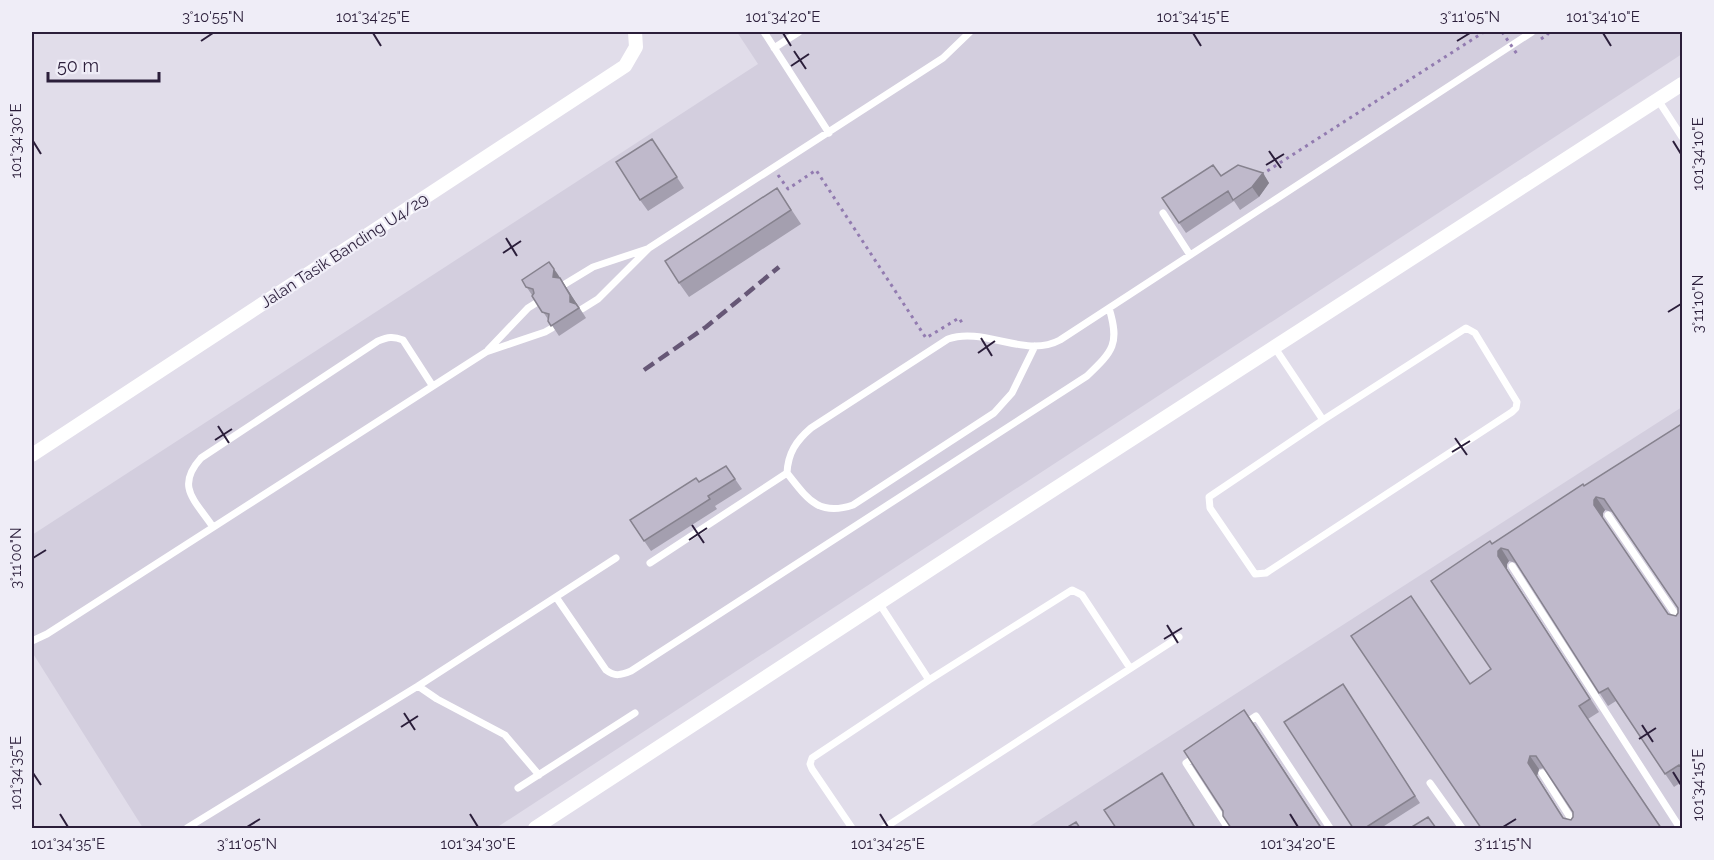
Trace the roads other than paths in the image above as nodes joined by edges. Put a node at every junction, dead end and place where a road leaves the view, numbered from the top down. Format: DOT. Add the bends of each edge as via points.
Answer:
graph roads {
  1 [pos="635,32"];
  2 [pos="764,32"];
  3 [pos="799,32"];
  4 [pos="970,32"];
  5 [pos="1532,32"];
  6 [pos="774,48"];
  7 [pos="1683,84"];
  8 [pos="1658,100"];
  9 [pos="829,133"];
  10 [pos="1683,137"];
  11 [pos="1163,213"];
  12 [pos="649,248"];
  13 [pos="1190,255"];
  14 [pos="565,284"];
  15 [pos="536,303"];
  16 [pos="1109,308"];
  17 [pos="582,309"];
  18 [pos="552,328"];
  19 [pos="1035,346"];
  20 [pos="1275,348"];
  21 [pos="486,352"];
  22 [pos="432,385"];
  23 [pos="1323,420"];
  24 [pos="32,455"];
  25 [pos="787,473"];
  26 [pos="1608,515"];
  27 [pos="213,527"];
  28 [pos="616,558"];
  29 [pos="650,563"];
  30 [pos="1512,566"];
  31 [pos="556,597"];
  32 [pos="879,603"];
  33 [pos="1683,624"];
  34 [pos="1179,637"];
  35 [pos="32,640"];
  36 [pos="1130,668"];
  37 [pos="929,681"];
  38 [pos="418,686"];
  39 [pos="635,713"];
  40 [pos="1239,728"];
  41 [pos="1204,752"];
  42 [pos="1542,773"];
  43 [pos="539,775"];
  44 [pos="1430,783"];
  45 [pos="518,788"];
  46 [pos="187,828"];
  47 [pos="535,828"];
  48 [pos="852,828"];
  49 [pos="884,828"];
  50 [pos="1228,828"];
  51 [pos="1330,828"];
  52 [pos="1462,828"];
  53 [pos="1577,828"];
  54 [pos="1680,828"];
  1 -- 24 [label="street, Jalan Tasik Banding U4/29" via="636,47 625,66"];
  2 -- 6 [label="lane"];
  3 -- 6 [label="lane"];
  4 -- 9 [label="lane" via="943,58"];
  5 -- 13 [label="lane"];
  6 -- 9 [label="lane"];
  7 -- 8 [label="street"];
  8 -- 10 [label="lane"];
  8 -- 20 [label="street"];
  9 -- 12 [label="lane"];
  11 -- 13 [label="lane"];
  12 -- 14 [label="lane" via="593,267"];
  12 -- 17 [label="lane" via="598,299"];
  13 -- 16 [label="lane"];
  15 -- 21 [label="lane"];
  16 -- 19 [label="lane" via="1060,340"];
  16 -- 31 [label="lane" via="1115,330 1112,345 1087,376 631,671 620,676 606,670"];
  18 -- 21 [label="lane"];
  19 -- 25 [label="lane" via="963,336 948,339 811,428 790,452"];
  19 -- 25 [label="lane" via="1012,393 994,412 853,505 839,510 815,504"];
  20 -- 23 [label="lane"];
  20 -- 32 [label="street"];
  21 -- 22 [label="lane"];
  22 -- 27 [label="lane"];
  22 -- 27 [label="lane" via="403,340 388,337 378,341 197,462 187,484"];
  23 -- 23 [label="lane" via="1466,328 1475,333 1517,402 1512,412 1266,573 1255,574 1210,508 1209,497"];
  25 -- 29 [label="lane"];
  26 -- 33 [label="lane"];
  27 -- 35 [label="lane"];
  28 -- 31 [label="lane"];
  30 -- 54 [label="lane"];
  31 -- 38 [label="lane"];
  32 -- 37 [label="lane"];
  32 -- 47 [label="street"];
  34 -- 36 [label="lane"];
  36 -- 37 [label="lane" via="1082,595 1072,590"];
  36 -- 49 [label="lane"];
  37 -- 48 [label="lane" via="812,758 812,769"];
  38 -- 43 [label="lane" via="505,735"];
  38 -- 46 [label="lane"];
  39 -- 43 [label="lane"];
  40 -- 51 [label="lane" via="1256,716"];
  41 -- 50 [label="lane" via="1186,764"];
  42 -- 53 [label="lane"];
  43 -- 45 [label="lane"];
  44 -- 52 [label="lane"];
}
